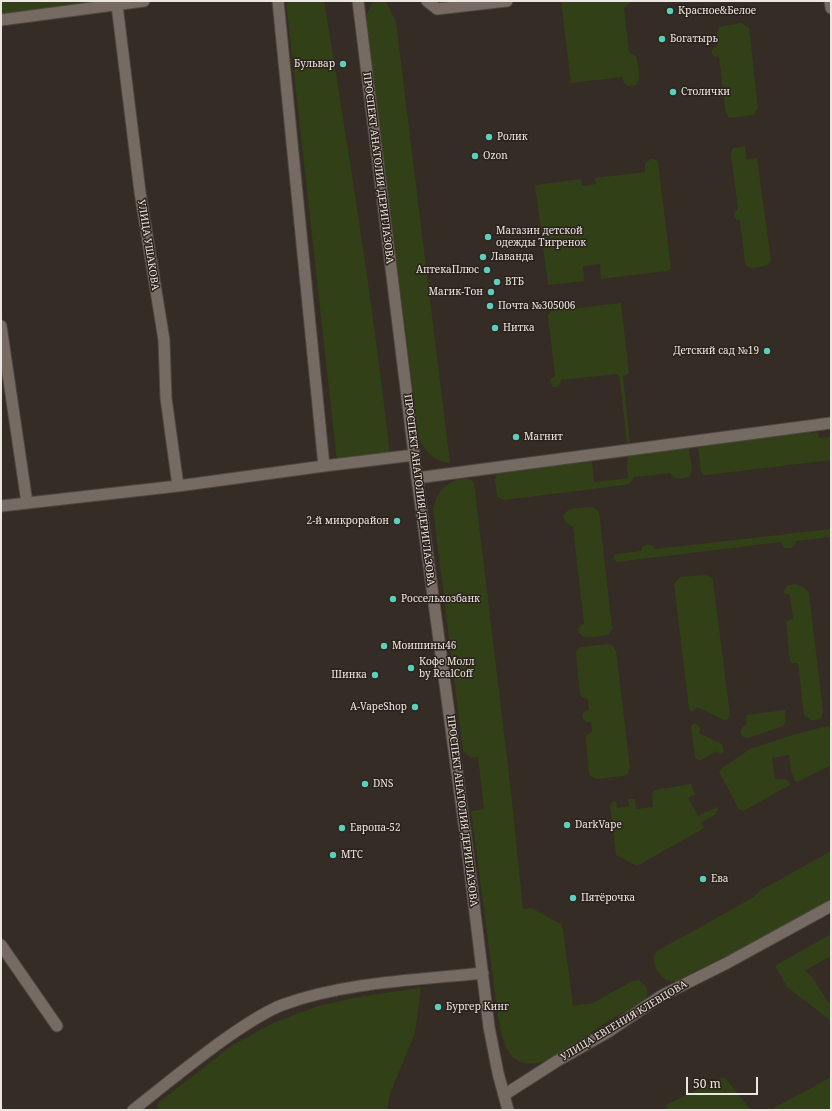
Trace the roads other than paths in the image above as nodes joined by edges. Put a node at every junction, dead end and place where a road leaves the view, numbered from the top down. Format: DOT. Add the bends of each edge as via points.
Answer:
graph roads {
  1 [pos="144,1"];
  2 [pos="278,1"];
  3 [pos="358,1"];
  4 [pos="427,1"];
  5 [pos="508,1"];
  6 [pos="830,1"];
  7 [pos="116,4"];
  8 [pos="831,8"];
  9 [pos="1,20"];
  10 [pos="1,326"];
  11 [pos="831,423"];
  12 [pos="414,455"];
  13 [pos="324,466"];
  14 [pos="417,478"];
  15 [pos="178,486"];
  16 [pos="27,503"];
  17 [pos="1,506"];
  18 [pos="831,906"];
  19 [pos="1,945"];
  20 [pos="482,973"];
  21 [pos="57,1026"];
  22 [pos="504,1095"];
  23 [pos="133,1110"];
  24 [pos="508,1110"];
  1 -- 7 [label="street"];
  2 -- 13 [label="street"];
  3 -- 12 [label="street, ПРОСПЕКТ АНАТОЛИЯ ДЕРИГЛАЗОВА"];
  4 -- 5 [label="street" via="437,9"];
  6 -- 8 [label="street"];
  7 -- 9 [label="street"];
  7 -- 15 [label="street, УЛИЦА УШАКОВА" via="140,192 164,340 166,398"];
  10 -- 16 [label="street"];
  11 -- 14 [label="street"];
  12 -- 13 [label="street"];
  12 -- 14 [label="street, ПРОСПЕКТ АНАТОЛИЯ ДЕРИГЛАЗОВА"];
  13 -- 15 [label="street"];
  14 -- 20 [label="street, ПРОСПЕКТ АНАТОЛИЯ ДЕРИГЛАЗОВА"];
  15 -- 16 [label="street"];
  16 -- 17 [label="street"];
  18 -- 22 [label="street, УЛИЦА ЕВГЕНИЯ КЛЕВЦОВА" via="661,996 608,1032"];
  19 -- 21 [label="street"];
  20 -- 22 [label="street, ПРОСПЕКТ АНАТОЛИЯ ДЕРИГЛАЗОВА" via="489,1027"];
  20 -- 23 [label="street" via="346,988 280,1006 245,1025 218,1044"];
  22 -- 24 [label="street, ПРОСПЕКТ АНАТОЛИЯ ДЕРИГЛАЗОВА"];
}
